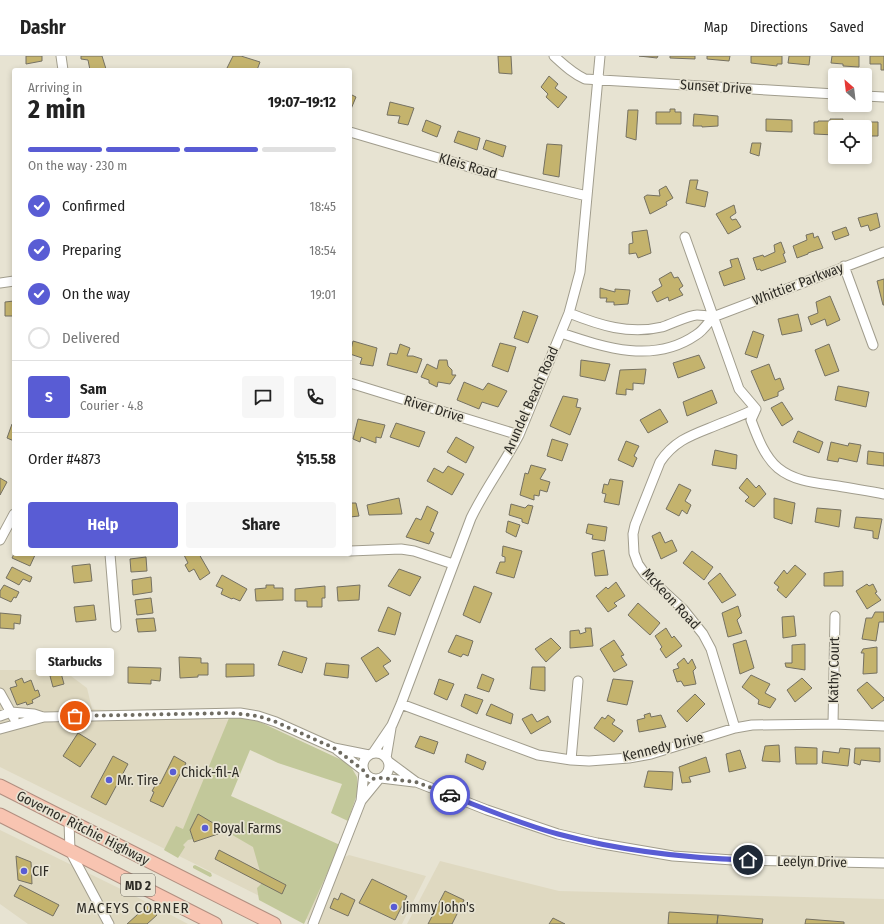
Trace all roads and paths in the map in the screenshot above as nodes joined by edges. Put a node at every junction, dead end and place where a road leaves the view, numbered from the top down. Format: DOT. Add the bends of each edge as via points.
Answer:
graph roads {
  1 [pos="61,56"];
  2 [pos="554,56"];
  3 [pos="600,56"];
  4 [pos="63,68"];
  5 [pos="598,80"];
  6 [pos="828,94"];
  7 [pos="872,96"];
  8 [pos="884,97"];
  9 [pos="352,133"];
  10 [pos="587,196"];
  11 [pos="685,237"];
  12 [pos="884,252"];
  13 [pos="844,266"];
  14 [pos="12,281"];
  15 [pos="0,283"];
  16 [pos="569,313"];
  17 [pos="713,317"];
  18 [pos="561,333"];
  19 [pos="873,345"];
  20 [pos="352,384"];
  21 [pos="756,409"];
  22 [pos="519,435"];
  23 [pos="884,494"];
  24 [pos="12,518"];
  25 [pos="0,540"];
  26 [pos="352,551"];
  27 [pos="110,556"];
  28 [pos="453,564"];
  29 [pos="835,616"];
  30 [pos="116,627"];
  31 [pos="578,681"];
  32 [pos="0,693"];
  33 [pos="401,704"];
  34 [pos="11,712"];
  35 [pos="0,716"];
  36 [pos="44,717"];
  37 [pos="18,724"];
  38 [pos="833,724"];
  39 [pos="392,725"];
  40 [pos="884,726"];
  41 [pos="735,728"];
  42 [pos="0,729"];
  43 [pos="334,748"];
  44 [pos="371,754"];
  45 [pos="388,760"];
  46 [pos="571,760"];
  47 [pos="363,771"];
  48 [pos="380,779"];
  49 [pos="416,782"];
  50 [pos="0,786"];
  51 [pos="361,801"];
  52 [pos="0,815"];
  53 [pos="69,821"];
  54 [pos="70,851"];
  55 [pos="884,863"];
  56 [pos="109,924"];
  57 [pos="216,924"];
  58 [pos="274,924"];
  59 [pos="313,924"];
  1 -- 4 [label="street"];
  2 -- 5 [label="street, Sunset Drive" via="576,75"];
  3 -- 5 [label="street, Arundel Beach Road"];
  5 -- 6 [label="street, Sunset Drive"];
  5 -- 10 [label="street, Arundel Beach Road"];
  7 -- 8 [label="street"];
  9 -- 10 [label="street, Kleis Road" via="483,171"];
  10 -- 16 [label="street, Arundel Beach Road" via="580,272"];
  11 -- 17 [label="street"];
  12 -- 13 [label="street, Whittier Parkway"];
  13 -- 17 [label="street, Whittier Parkway"];
  13 -- 19 [label="street"];
  14 -- 15 [label="street"];
  16 -- 17 [label="street, Whittier Parkway" via="602,325 630,330 661,327 696,315"];
  16 -- 18 [label="street, Arundel Beach Road"];
  17 -- 18 [label="street, Whittier Parkway" via="697,335 672,347 647,352 589,343"];
  17 -- 21 [label="street" via="739,389"];
  18 -- 22 [label="street, Arundel Beach Road"];
  20 -- 22 [label="street, River Drive"];
  21 -- 23 [label="street" via="751,420 760,444 777,467 788,475 804,481"];
  21 -- 41 [label="street, McKeon Road" via="693,434 666,453 660,462 633,534 634,553 638,564 694,622 711,649"];
  22 -- 28 [label="street, Arundel Beach Road" via="479,503"];
  24 -- 25 [label="street"];
  26 -- 28 [label="street" via="414,551"];
  27 -- 30 [label="street"];
  28 -- 33 [label="street, Arundel Beach Road"];
  29 -- 38 [label="street, Kathy Court"];
  31 -- 46 [label="street"];
  32 -- 34 [label="street"];
  33 -- 39 [label="street, Arundel Beach Road"];
  33 -- 46 [label="street, Kennedy Drive" via="538,755"];
  34 -- 35 [label="street"];
  34 -- 36 [label="street"];
  34 -- 37 [label="street"];
  36 -- 37 [label="street"];
  36 -- 43 [label="street" via="240,713 276,722"];
  37 -- 42 [label="street"];
  38 -- 40 [label="street, Kennedy Drive"];
  38 -- 41 [label="street, Kennedy Drive" via="772,724"];
  39 -- 44 [label="street, Arundel Beach Road"];
  39 -- 45 [label="street, Arundel Beach Road"];
  41 -- 46 [label="street, Kennedy Drive" via="651,754 609,760"];
  43 -- 44 [label="street"];
  43 -- 47 [label="street"];
  44 -- 45 [label="street" via="380,754"];
  44 -- 47 [label="street" via="363,761"];
  45 -- 48 [label="street" via="389,770"];
  45 -- 49 [label="street, Leelyn Drive"];
  47 -- 48 [label="street" via="368,778"];
  47 -- 51 [label="street"];
  48 -- 49 [label="street, Leelyn Drive"];
  48 -- 51 [label="street"];
  49 -- 55 [label="street, Leelyn Drive" via="558,834 642,852 733,860"];
  50 -- 53 [label="highway, Governor Ritchie Highway / MD 2"];
  51 -- 59 [label="street"];
  52 -- 54 [label="highway, Governor Ritchie Highway / MD 2"];
  53 -- 54 [label="street"];
  53 -- 58 [label="highway, Governor Ritchie Highway / MD 2"];
  54 -- 56 [label="street"];
  54 -- 57 [label="highway, Governor Ritchie Highway / MD 2"];
}
